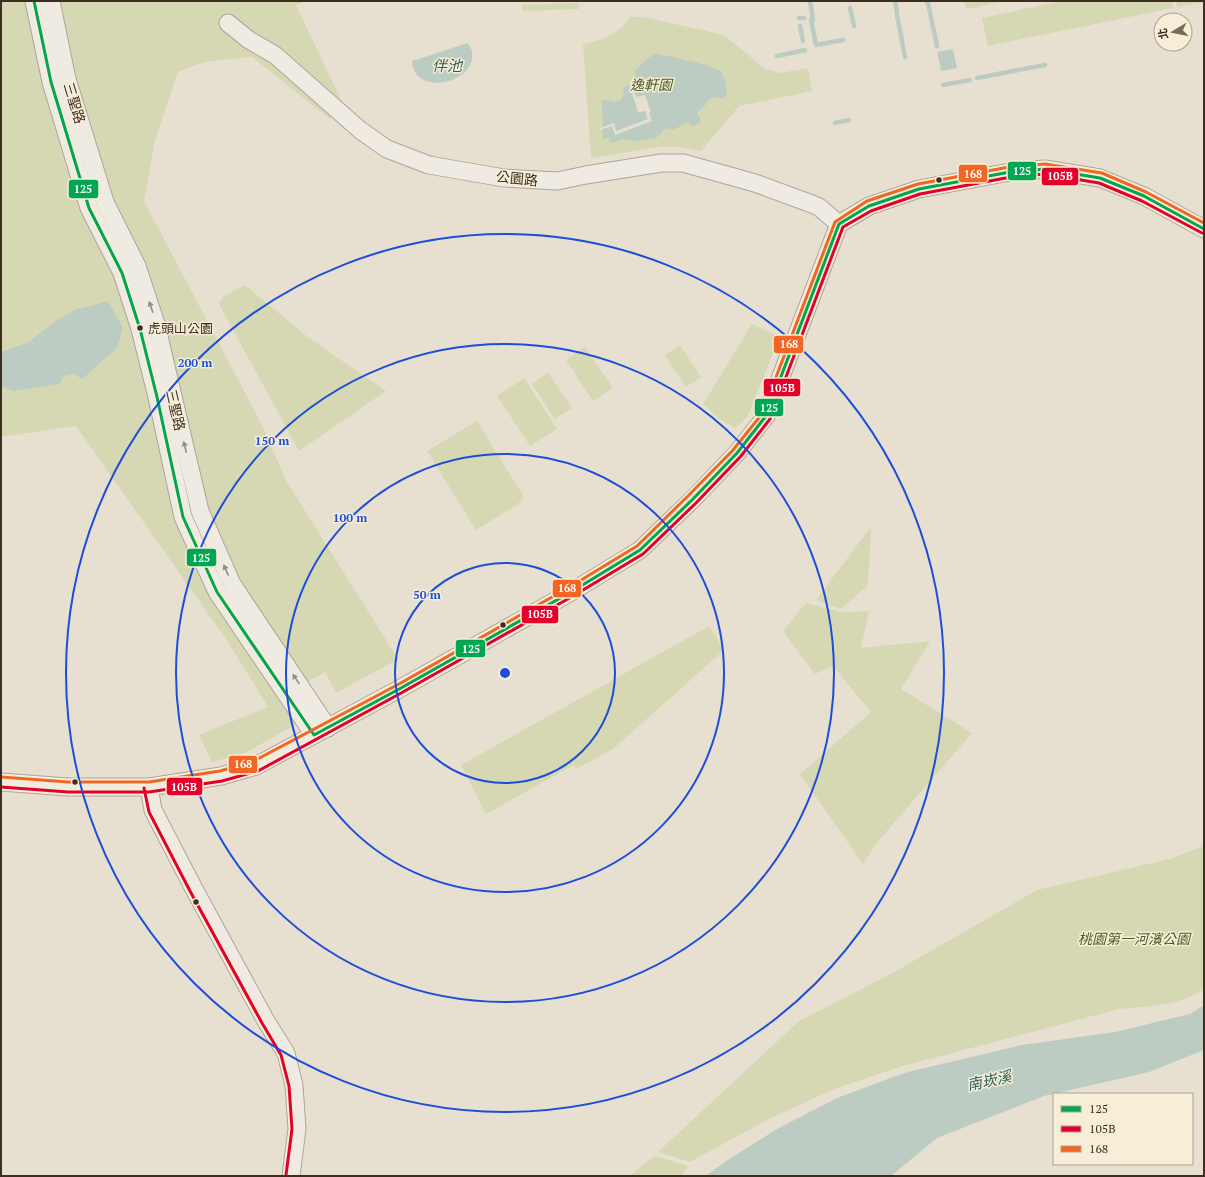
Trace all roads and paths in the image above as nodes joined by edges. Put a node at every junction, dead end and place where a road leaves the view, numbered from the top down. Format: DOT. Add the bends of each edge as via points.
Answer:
graph roads {
  1 [pos="34,1"];
  2 [pos="51,1"];
  3 [pos="228,23"];
  4 [pos="839,224"];
  5 [pos="1204,229"];
  6 [pos="321,731"];
  7 [pos="1,782"];
  8 [pos="149,787"];
  9 [pos="291,1176"];
  1 -- 6 [label="street, 三聖路" via="51,82 90,208 122,273 140,329 184,517 217,592"];
  6 -- 2 [label="street, 三聖路, one-way" via="232,584 200,512 156,324 137,266 105,202 67,79"];
  3 -- 4 [label="street, 公園路" via="249,40 276,55 360,130 387,149 429,165 504,178 557,181 661,163 683,163 754,183 812,204"];
  4 -- 5 [label="street" via="869,206 919,189 1010,172 1045,169 1100,178 1144,196"];
  4 -- 6 [label="street" via="766,416 737,453 693,499 640,550 571,592"];
  6 -- 8 [label="street" via="256,766 220,776"];
  7 -- 8 [label="street" via="68,787"];
  8 -- 9 [label="street" via="153,810 286,1053 294,1085 297,1129"];
}
